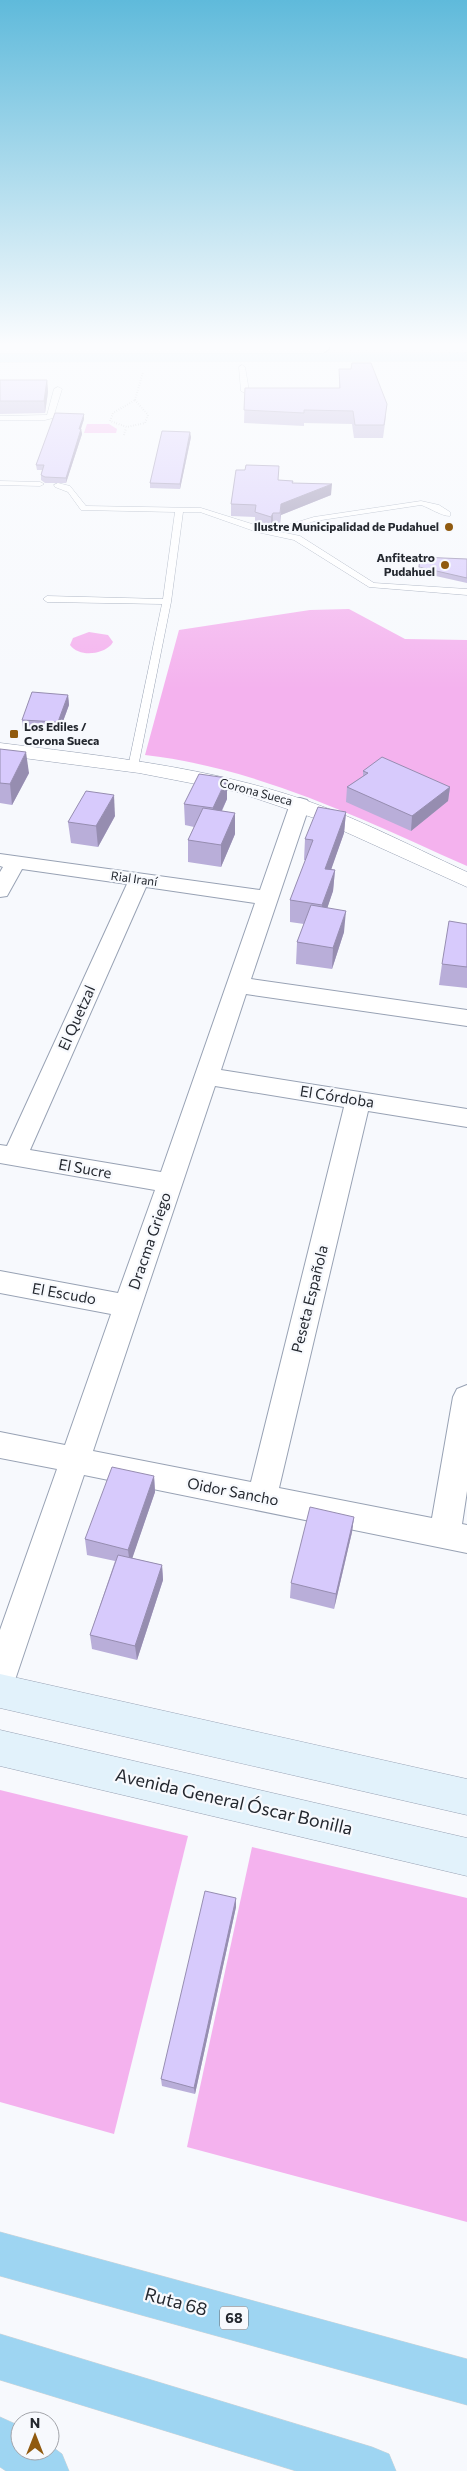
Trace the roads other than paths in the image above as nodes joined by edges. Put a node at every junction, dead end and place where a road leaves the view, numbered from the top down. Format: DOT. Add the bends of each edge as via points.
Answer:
graph roads {
  1 [pos="0,483"];
  2 [pos="40,484"];
  3 [pos="58,485"];
  4 [pos="179,510"];
  5 [pos="446,514"];
  6 [pos="271,532"];
  7 [pos="467,592"];
  8 [pos="47,599"];
  9 [pos="167,602"];
  10 [pos="0,749"];
  11 [pos="133,767"];
  12 [pos="300,804"];
  13 [pos="8,861"];
  14 [pos="139,880"];
  15 [pos="467,880"];
  16 [pos="0,891"];
  17 [pos="268,898"];
  18 [pos="238,984"];
  19 [pos="467,1018"];
  20 [pos="207,1076"];
  21 [pos="358,1100"];
  22 [pos="467,1118"];
  23 [pos="7,1155"];
  24 [pos="170,1183"];
  25 [pos="0,1282"];
  26 [pos="128,1306"];
  27 [pos="467,1397"];
  28 [pos="0,1445"];
  29 [pos="75,1460"];
  30 [pos="262,1498"];
  31 [pos="456,1537"];
  32 [pos="0,1677"];
  33 [pos="0,1691"];
  34 [pos="0,1748"];
  35 [pos="467,1798"];
  36 [pos="467,1857"];
  37 [pos="0,2254"];
  38 [pos="0,2357"];
  39 [pos="467,2382"];
  40 [pos="0,2440"];
  41 [pos="45,2471"];
  42 [pos="372,2471"];
  1 -- 2 [label="lane"];
  3 -- 4 [label="lane" via="73,491 78,504 84,508"];
  4 -- 6 [label="lane" via="201,510"];
  4 -- 9 [label="lane"];
  5 -- 6 [label="lane" via="436,506 421,503 314,519"];
  6 -- 7 [label="lane" via="297,538 372,585"];
  8 -- 9 [label="lane"];
  9 -- 11 [label="lane"];
  10 -- 11 [label="street, Corona Sueca"];
  11 -- 12 [label="street, Corona Sueca" via="224,783"];
  12 -- 15 [label="street, Corona Sueca"];
  12 -- 17 [label="street, Dracma Griego"];
  13 -- 14 [label="street, Rial Iraní"];
  13 -- 16 [label="street"];
  14 -- 17 [label="street, Rial Iraní"];
  14 -- 23 [label="street, El Quetzal"];
  17 -- 18 [label="street, Dracma Griego"];
  18 -- 19 [label="street"];
  18 -- 20 [label="street, Dracma Griego"];
  20 -- 21 [label="street, El Córdoba"];
  20 -- 24 [label="street, Dracma Griego"];
  21 -- 22 [label="street, El Córdoba"];
  21 -- 30 [label="street, Peseta Española"];
  23 -- 24 [label="street, El Sucre"];
  24 -- 26 [label="street, Dracma Griego"];
  25 -- 26 [label="street, El Escudo"];
  26 -- 29 [label="street, Dracma Griego"];
  27 -- 31 [label="street"];
  28 -- 29 [label="street, Oidor Sancho"];
  29 -- 30 [label="street, Oidor Sancho"];
  29 -- 32 [label="street, Dracma Griego"];
  30 -- 31 [label="street, Oidor Sancho"];
  33 -- 35 [label="main road"];
  34 -- 36 [label="main road, Avenida General Óscar Bonilla"];
  37 -- 39 [label="highway, Ruta 68 / 68"];
  38 -- 42 [label="highway"];
  40 -- 41 [label="highway"];
}
